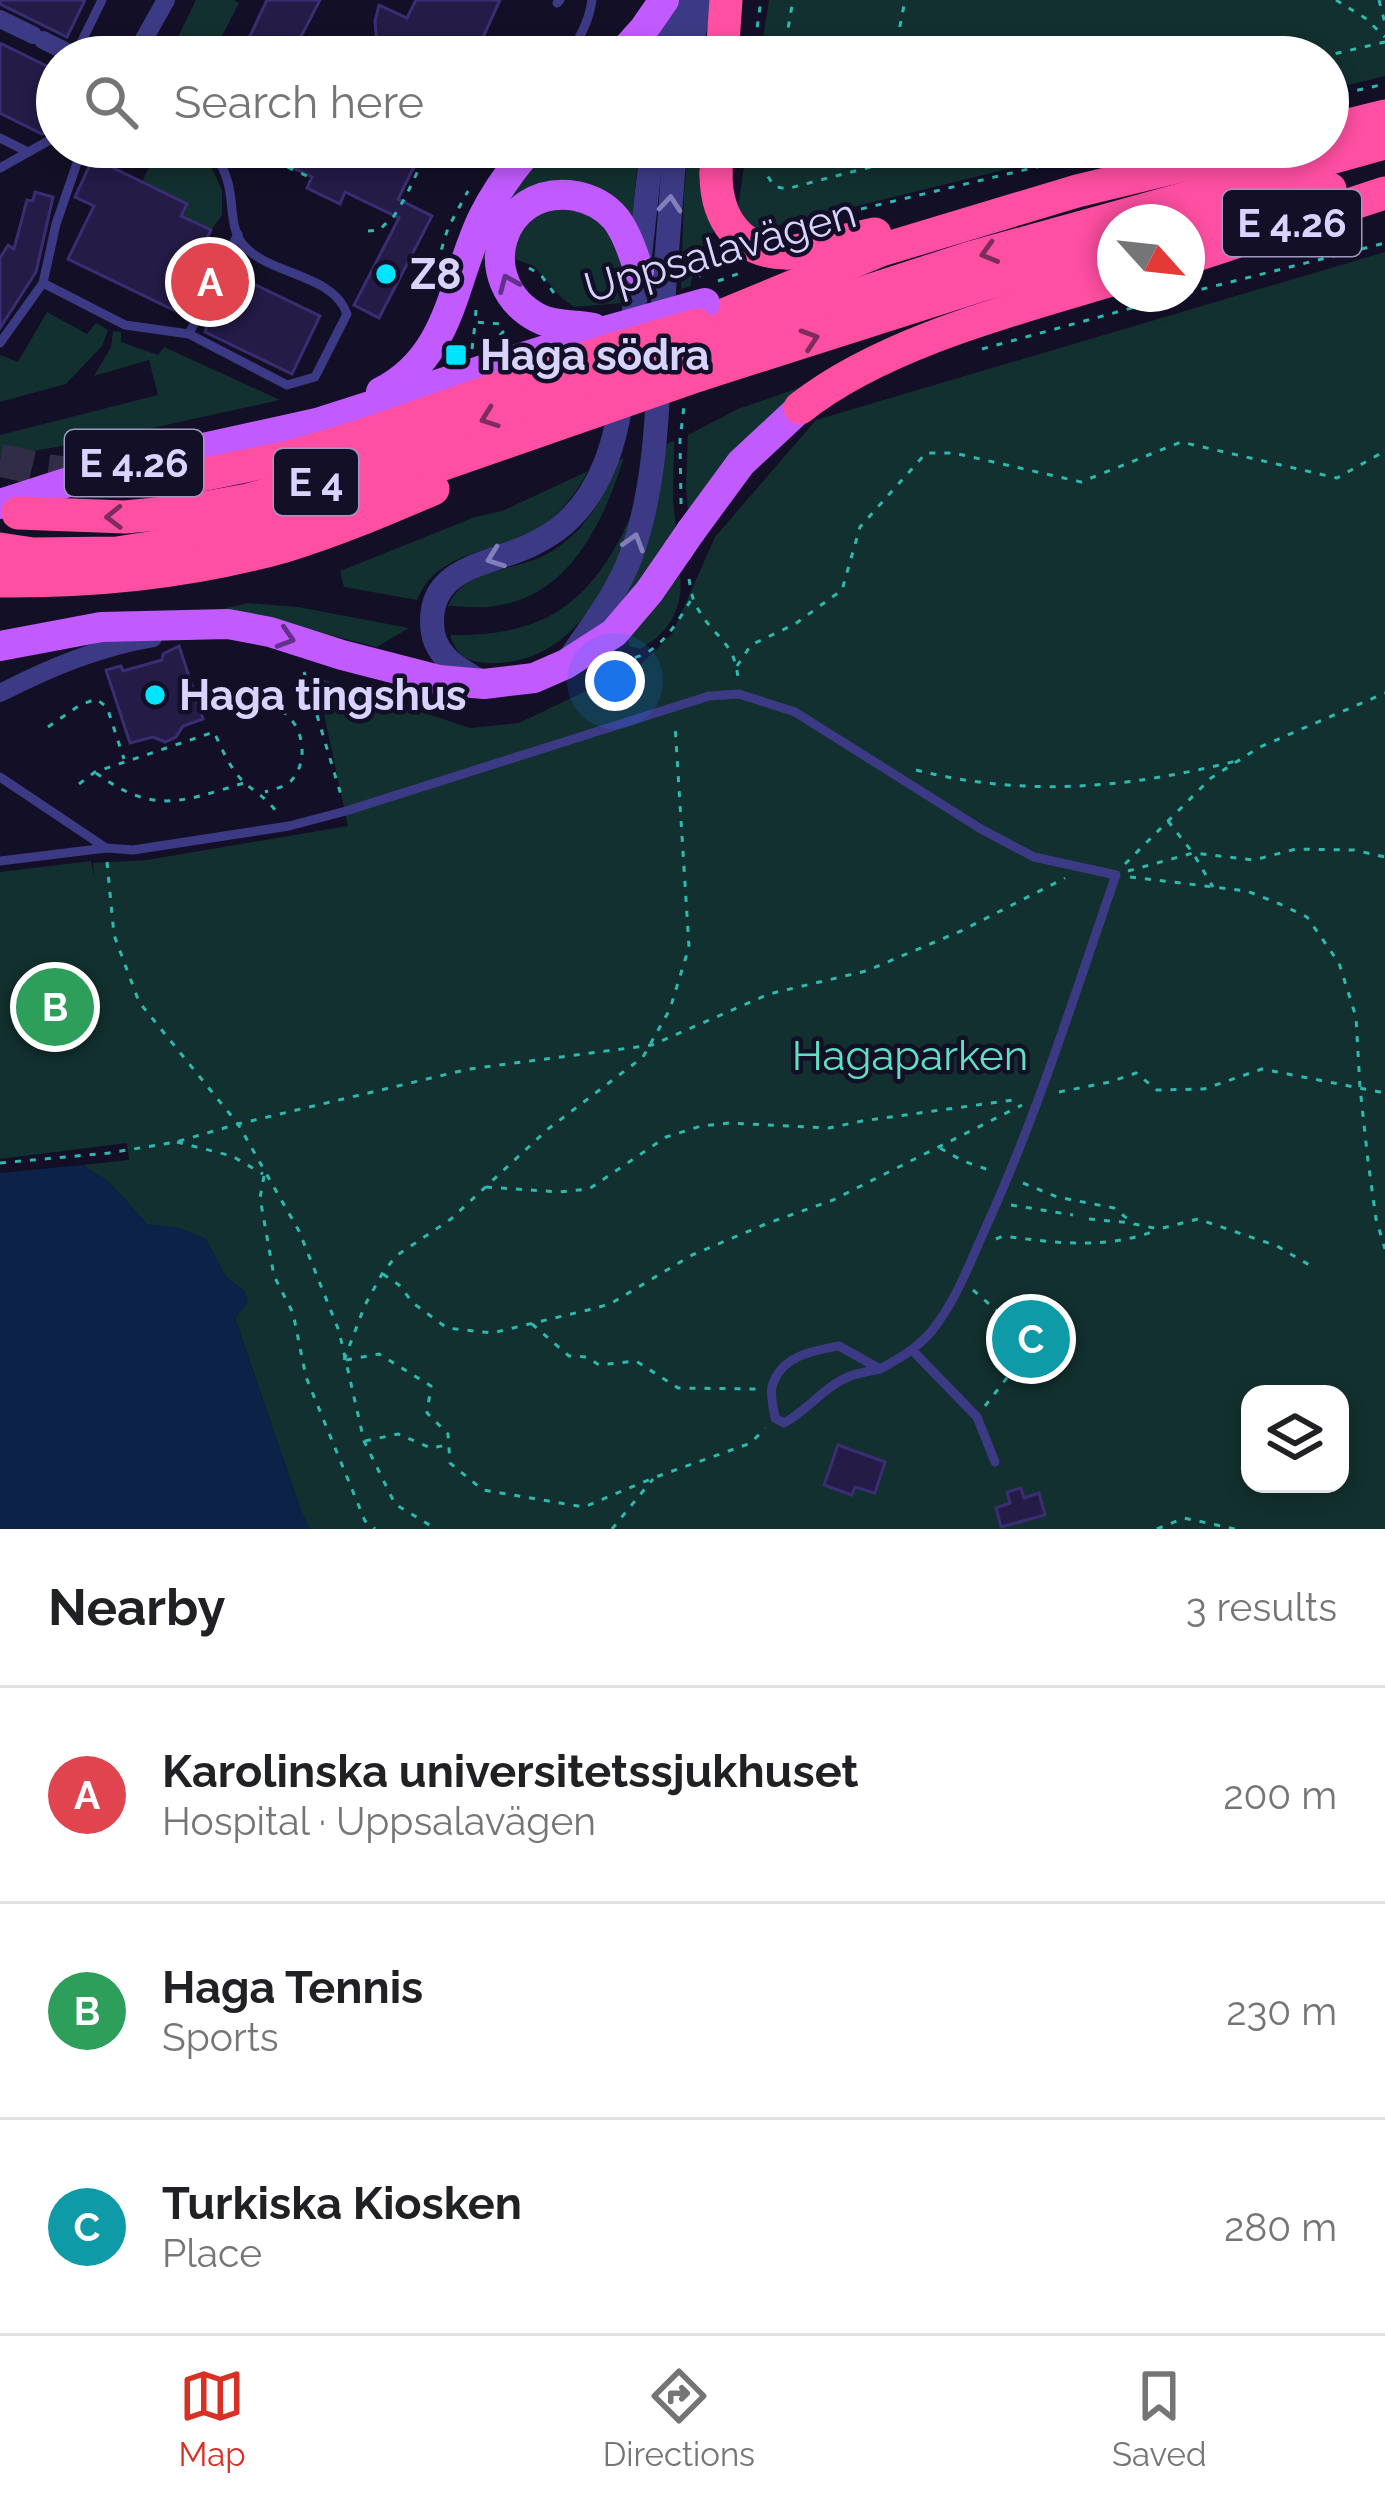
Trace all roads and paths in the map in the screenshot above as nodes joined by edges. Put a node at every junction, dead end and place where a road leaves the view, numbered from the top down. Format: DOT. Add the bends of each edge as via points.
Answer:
graph roads {
  1 [pos="102,0"];
  2 [pos="166,0"];
  3 [pos="592,0"];
  4 [pos="664,0"];
  5 [pos="678,0"];
  6 [pos="701,0"];
  7 [pos="726,0"];
  8 [pos="761,0"];
  9 [pos="793,0"];
  10 [pos="905,0"];
  11 [pos="1336,0"];
  12 [pos="1379,0"];
  13 [pos="0,19"];
  14 [pos="1385,23"];
  15 [pos="85,36"];
  16 [pos="147,36"];
  17 [pos="579,36"];
  18 [pos="638,36"];
  19 [pos="670,36"];
  20 [pos="693,36"];
  21 [pos="723,36"];
  22 [pos="756,36"];
  23 [pos="787,36"];
  24 [pos="900,36"];
  25 [pos="36,37"];
  26 [pos="1385,39"];
  27 [pos="1349,49"];
  28 [pos="1385,84"];
  29 [pos="1349,93"];
  30 [pos="1385,116"];
  31 [pos="1349,125"];
  32 [pos="0,138"];
  33 [pos="1385,143"];
  34 [pos="36,148"];
  35 [pos="28,152"];
  36 [pos="1349,153"];
  37 [pos="75,168"];
  38 [pos="222,168"];
  39 [pos="288,168"];
  40 [pos="419,168"];
  41 [pos="513,168"];
  42 [pos="650,168"];
  43 [pos="673,168"];
  44 [pos="716,168"];
  45 [pos="768,168"];
  46 [pos="865,168"];
  47 [pos="1033,168"];
  48 [pos="1172,168"];
  49 [pos="1295,168"];
  50 [pos="0,169"];
  51 [pos="1385,175"];
  52 [pos="306,182"];
  53 [pos="1077,191"];
  54 [pos="1385,194"];
  55 [pos="850,212"];
  56 [pos="1205,221"];
  57 [pos="368,231"];
  58 [pos="238,234"];
  59 [pos="1385,243"];
  60 [pos="1097,252"];
  61 [pos="1205,252"];
  62 [pos="524,265"];
  63 [pos="639,271"];
  64 [pos="43,283"];
  65 [pos="1097,285"];
  66 [pos="1205,288"];
  67 [pos="477,294"];
  68 [pos="559,300"];
  69 [pos="1116,312"];
  70 [pos="475,322"];
  71 [pos="189,334"];
  72 [pos="703,337"];
  73 [pos="494,339"];
  74 [pos="0,343"];
  75 [pos="472,349"];
  76 [pos="966,353"];
  77 [pos="600,369"];
  78 [pos="800,408"];
  79 [pos="551,428"];
  80 [pos="271,432"];
  81 [pos="1385,451"];
  82 [pos="124,479"];
  83 [pos="9,508"];
  84 [pos="0,549"];
  85 [pos="685,550"];
  86 [pos="0,581"];
  87 [pos="228,625"];
  88 [pos="0,646"];
  89 [pos="302,664"];
  90 [pos="566,664"];
  91 [pos="737,666"];
  92 [pos="484,684"];
  93 [pos="0,692"];
  94 [pos="1385,693"];
  95 [pos="739,694"];
  96 [pos="237,706"];
  97 [pos="674,708"];
  98 [pos="48,727"];
  99 [pos="1240,760"];
  100 [pos="124,761"];
  101 [pos="910,768"];
  102 [pos="94,772"];
  103 [pos="0,777"];
  104 [pos="245,783"];
  105 [pos="80,784"];
  106 [pos="262,793"];
  107 [pos="346,811"];
  108 [pos="1167,820"];
  109 [pos="289,826"];
  110 [pos="106,848"];
  111 [pos="1193,853"];
  112 [pos="1385,857"];
  113 [pos="0,861"];
  114 [pos="1116,874"];
  115 [pos="1214,889"];
  116 [pos="652,1045"];
  117 [pos="1360,1088"];
  118 [pos="1385,1093"];
  119 [pos="1040,1096"];
  120 [pos="238,1124"];
  121 [pos="176,1142"];
  122 [pos="939,1148"];
  123 [pos="0,1163"];
  124 [pos="265,1174"];
  125 [pos="1008,1176"];
  126 [pos="486,1187"];
  127 [pos="997,1202"];
  128 [pos="1073,1216"];
  129 [pos="1089,1219"];
  130 [pos="1134,1224"];
  131 [pos="1159,1229"];
  132 [pos="978,1246"];
  133 [pos="1385,1249"];
  134 [pos="1311,1266"];
  135 [pos="382,1274"];
  136 [pos="961,1284"];
  137 [pos="532,1324"];
  138 [pos="1011,1324"];
  139 [pos="913,1351"];
  140 [pos="344,1360"];
  141 [pos="1020,1361"];
  142 [pos="880,1369"];
  143 [pos="771,1389"];
  144 [pos="977,1417"];
  145 [pos="775,1418"];
  146 [pos="364,1441"];
  147 [pos="449,1444"];
  148 [pos="995,1462"];
  149 [pos="653,1478"];
  150 [pos="375,1529"];
  151 [pos="436,1529"];
  152 [pos="612,1529"];
  153 [pos="1157,1529"];
  154 [pos="1235,1529"];
  1 -- 15 [label="lane"];
  2 -- 16 [label="street"];
  3 -- 17 [label="lane"];
  4 -- 18 [label="main road"];
  5 -- 19 [label="street"];
  6 -- 20 [label="street"];
  7 -- 21 [label="highway"];
  8 -- 22 [label="path"];
  9 -- 23 [label="path"];
  10 -- 24 [label="path"];
  11 -- 26 [label="path"];
  12 -- 14 [label="path"];
  13 -- 25 [label="street"];
  26 -- 27 [label="path"];
  28 -- 29 [label="path"];
  30 -- 31 [label="highway, E 4.26"];
  32 -- 35 [label="lane"];
  33 -- 36 [label="highway, Uppsalavägen / E 4, one-way"];
  34 -- 35 [label="lane"];
  35 -- 50 [label="lane"];
  37 -- 64 [label="lane"];
  38 -- 58 [label="lane"];
  39 -- 52 [label="path"];
  40 -- 57 [label="path" via="394,216"];
  41 -- 80 [label="main road" via="482,220 423,361 384,391 296,416"];
  42 -- 63 [label="street"];
  90 -- 43 [label="street, one-way" via="632,555 649,488"];
  44 -- 53 [label="highway, bridge" via="719,206 733,232 787,253"];
  45 -- 46 [label="path" via="774,186 786,189"];
  47 -- 55 [label="path"];
  48 -- 53 [label="highway, Uppsalavägen / E 4.26"];
  49 -- 72 [label="highway, Uppsalavägen / E 4, one-way"];
  51 -- 56 [label="highway"];
  53 -- 72 [label="highway, Uppsalavägen / E 4.26" via="881,250"];
  54 -- 61 [label="highway, E 4.26"];
  58 -- 71 [label="lane"];
  58 -- 71 [label="lane" via="271,264 342,301 338,333 315,377 287,386"];
  59 -- 66 [label="path"];
  72 -- 60 [label="highway, Uppsalavägen / E 4, one-way" via="978,286"];
  62 -- 68 [label="path"];
  77 -- 63 [label="main road, one-way" via="585,326 545,322 516,303 500,264 508,225 540,198 591,200 615,219"];
  63 -- 92 [label="street, one-way" via="619,416 589,496 534,544 451,578 432,607 442,655"];
  64 -- 71 [label="lane" via="124,325"];
  64 -- 74 [label="lane"];
  65 -- 78 [label="highway" via="905,350"];
  67 -- 70 [label="path"];
  69 -- 76 [label="path"];
  70 -- 73 [label="path" via="501,324"];
  70 -- 75 [label="path"];
  72 -- 77 [label="highway, Uppsalavägen / E 4, bridge"];
  72 -- 77 [label="highway, bridge"];
  77 -- 79 [label="highway, E 4"];
  77 -- 80 [label="main road, Uppsalavägen / E 4.26"];
  77 -- 82 [label="highway" via="249,467"];
  77 -- 83 [label="highway, E 4, one-way" via="270,495 125,517"];
  78 -- 85 [label="main road" via="741,463"];
  79 -- 84 [label="highway, E 4" via="245,533 117,554"];
  79 -- 86 [label="highway" via="432,490 289,545 158,572"];
  80 -- 83 [label="main road, Uppsalavägen / E 4.26" via="112,468"];
  81 -- 91 [label="path" via="1337,478 1181,442 1081,482 926,453 860,527 842,590 751,645"];
  85 -- 90 [label="main road" via="614,633"];
  85 -- 91 [label="path" via="692,598"];
  87 -- 88 [label="main road" via="101,627"];
  87 -- 92 [label="main road, one-way" via="439,680"];
  87 -- 93 [label="street" via="131,642"];
  89 -- 107 [label="path"];
  90 -- 92 [label="main road" via="534,678"];
  91 -- 95 [label="path"];
  94 -- 99 [label="path"];
  95 -- 97 [label="lane"];
  95 -- 114 [label="lane" via="795,712 1034,857"];
  96 -- 106 [label="path" via="280,710 298,728 300,766 289,784"];
  97 -- 107 [label="lane"];
  97 -- 116 [label="path" via="689,947"];
  98 -- 100 [label="path" via="96,699 107,707"];
  99 -- 101 [label="path" via="1115,783 1032,788"];
  99 -- 108 [label="path"];
  100 -- 102 [label="path"];
  100 -- 104 [label="path" via="214,732"];
  102 -- 104 [label="path" via="124,793 159,802"];
  102 -- 105 [label="path"];
  103 -- 110 [label="lane"];
  104 -- 106 [label="path"];
  106 -- 109 [label="path"];
  107 -- 109 [label="lane"];
  108 -- 111 [label="path"];
  108 -- 114 [label="path"];
  109 -- 110 [label="lane"];
  110 -- 113 [label="lane"];
  110 -- 120 [label="path" via="114,935 139,1002"];
  111 -- 112 [label="path" via="1254,860 1296,849 1354,850"];
  111 -- 114 [label="path"];
  111 -- 115 [label="path"];
  114 -- 115 [label="path"];
  114 -- 116 [label="path" via="1062,878 866,971 769,994"];
  114 -- 119 [label="lane"];
  115 -- 117 [label="path" via="1247,891 1307,917 1340,962 1356,1017"];
  116 -- 120 [label="path" via="469,1069"];
  116 -- 126 [label="path"];
  117 -- 118 [label="path"];
  117 -- 119 [label="path" via="1262,1069 1204,1089 1156,1090 1136,1073"];
  117 -- 133 [label="path"];
  119 -- 122 [label="path"];
  119 -- 125 [label="lane"];
  119 -- 126 [label="path" via="829,1128 701,1126 666,1137 589,1189"];
  120 -- 121 [label="path"];
  120 -- 124 [label="path"];
  121 -- 123 [label="path"];
  121 -- 124 [label="path"];
  122 -- 125 [label="path"];
  122 -- 137 [label="path" via="692,1255 610,1304"];
  124 -- 140 [label="path" via="299,1231"];
  124 -- 150 [label="path" via="260,1198 274,1276 293,1313 306,1377"];
  125 -- 127 [label="lane"];
  125 -- 130 [label="path" via="1114,1208"];
  126 -- 135 [label="path"];
  127 -- 128 [label="path"];
  127 -- 132 [label="lane"];
  129 -- 130 [label="path"];
  130 -- 131 [label="path"];
  131 -- 132 [label="path" via="1132,1240 1073,1245 1003,1236"];
  131 -- 134 [label="path" via="1198,1219"];
  132 -- 136 [label="lane"];
  135 -- 137 [label="path" via="447,1328 492,1333"];
  135 -- 140 [label="path"];
  136 -- 138 [label="path"];
  136 -- 139 [label="lane"];
  137 -- 143 [label="path" via="569,1356 599,1365 637,1361 678,1388"];
  139 -- 142 [label="lane"];
  139 -- 144 [label="lane"];
  140 -- 146 [label="path"];
  140 -- 147 [label="path" via="380,1354 430,1386 427,1413"];
  141 -- 144 [label="path"];
  142 -- 143 [label="lane" via="839,1346 788,1362"];
  142 -- 145 [label="lane" via="849,1376 784,1423"];
  143 -- 145 [label="lane"];
  144 -- 148 [label="lane"];
  145 -- 149 [label="path" via="751,1443"];
  146 -- 147 [label="path" via="398,1434 431,1448"];
  146 -- 151 [label="path" via="395,1504"];
  147 -- 149 [label="path" via="450,1463 483,1490 584,1508"];
  149 -- 152 [label="path"];
  153 -- 154 [label="path" via="1184,1518"];
}
